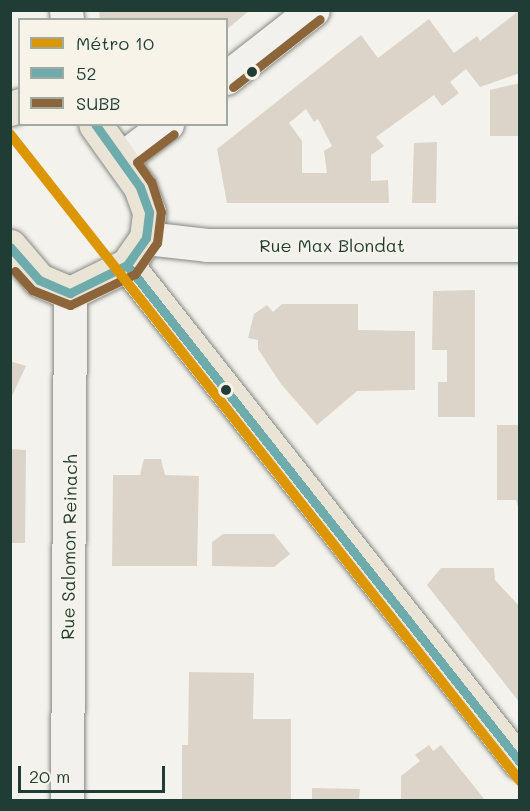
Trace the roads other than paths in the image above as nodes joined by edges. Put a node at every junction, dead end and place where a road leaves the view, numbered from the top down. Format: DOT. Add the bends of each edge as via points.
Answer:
graph roads {
  1 [pos="313,10"];
  2 [pos="228,76"];
  3 [pos="96,126"];
  4 [pos="164,126"];
  5 [pos="121,159"];
  6 [pos="146,238"];
  7 [pos="519,245"];
  8 [pos="13,254"];
  9 [pos="127,265"];
  10 [pos="70,293"];
  11 [pos="519,763"];
  12 [pos="67,801"];
  1 -- 2 [label="street"];
  3 -- 5 [label="main road"];
  4 -- 5 [label="street"];
  5 -- 6 [label="main road" via="140,187 149,212"];
  6 -- 7 [label="street, Rue Max Blondat" via="207,245"];
  6 -- 9 [label="main road"];
  8 -- 10 [label="main road" via="39,280"];
  9 -- 10 [label="main road"];
  9 -- 11 [label="main road"];
  10 -- 12 [label="street, Rue Salomon Reinach"];
}
